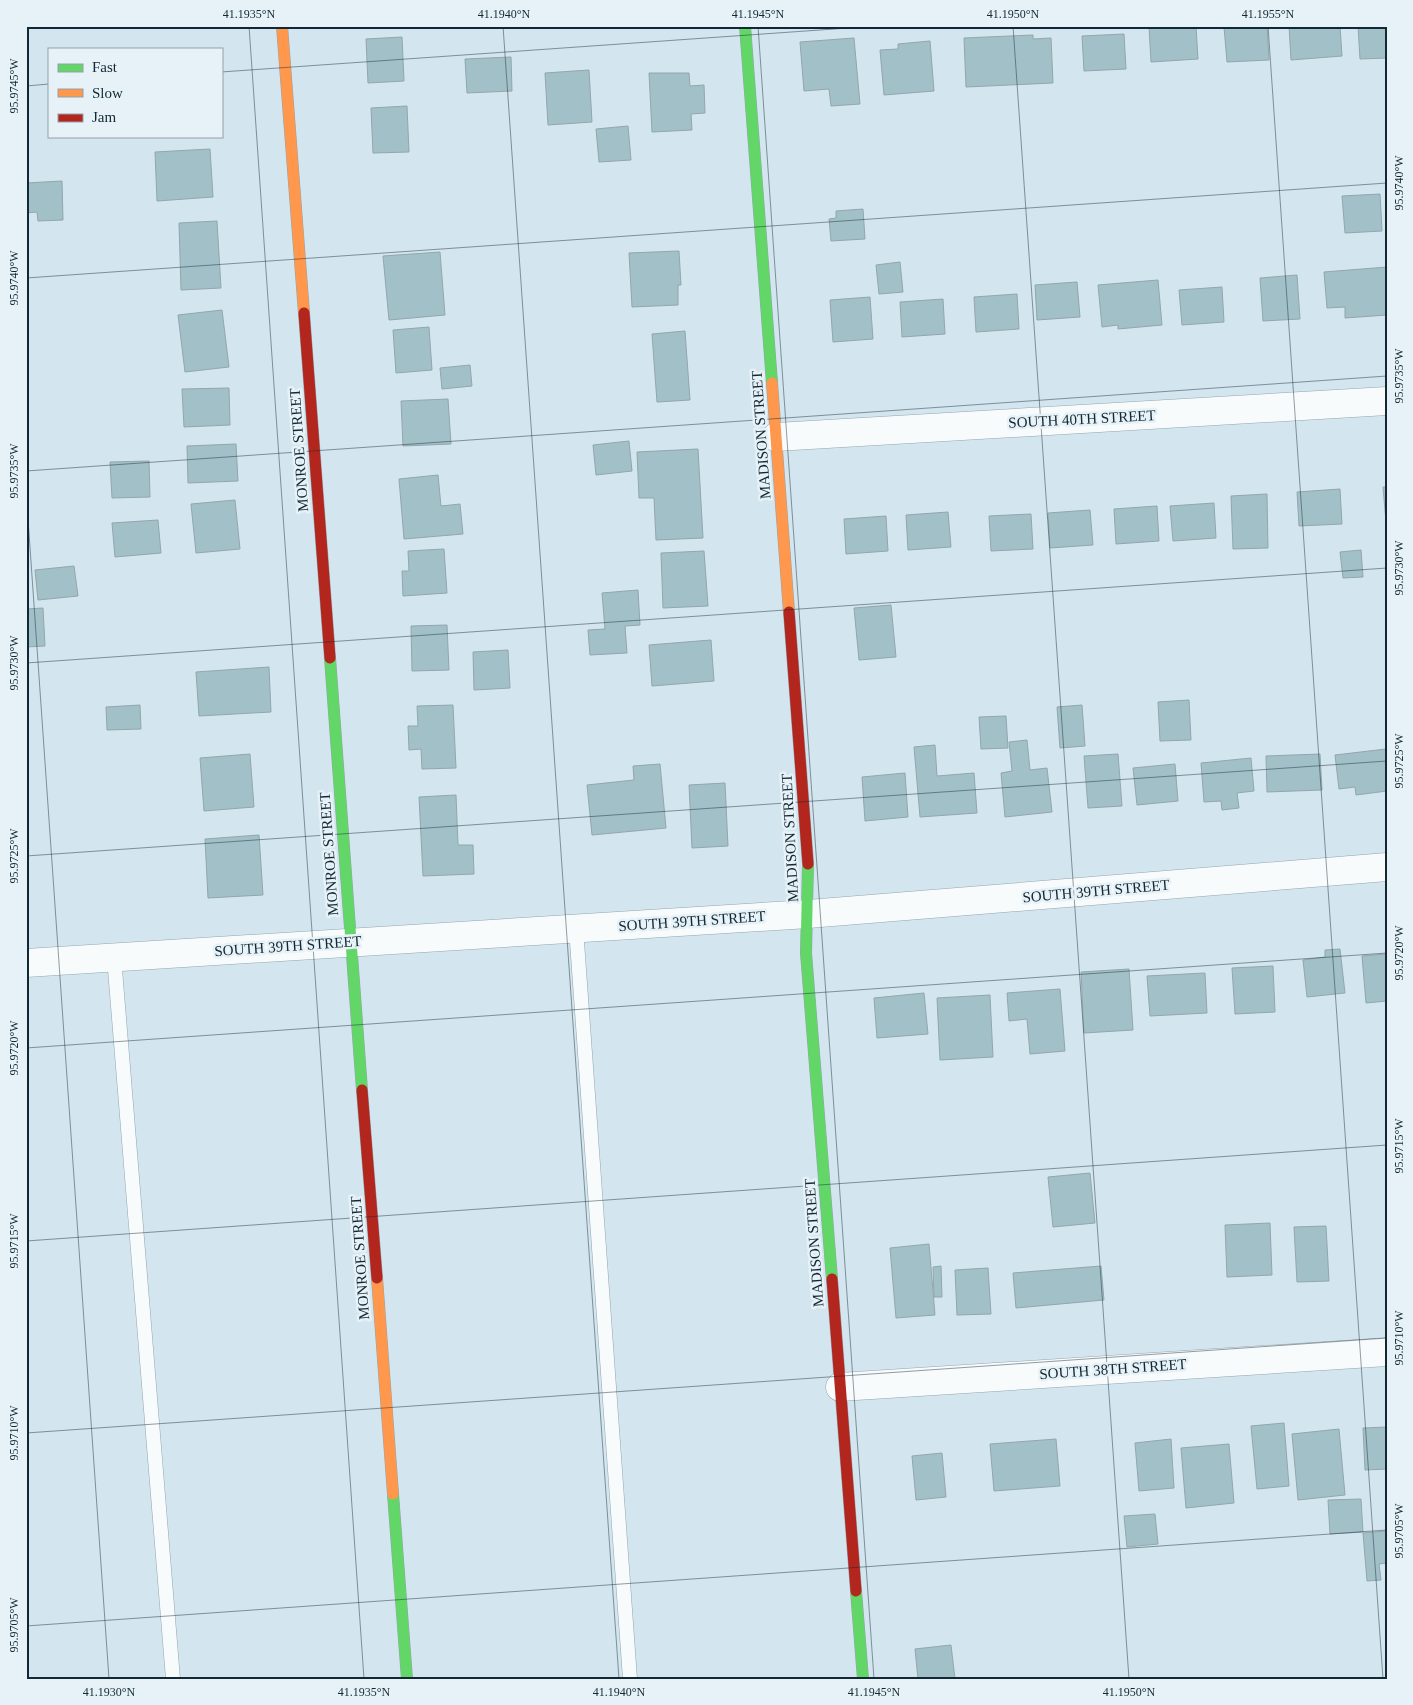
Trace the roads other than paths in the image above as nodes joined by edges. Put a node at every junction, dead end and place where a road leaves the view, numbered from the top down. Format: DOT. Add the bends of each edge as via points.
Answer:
graph roads {
  1 [pos="282,26"];
  2 [pos="745,26"];
  3 [pos="1387,401"];
  4 [pos="776,437"];
  5 [pos="1387,867"];
  6 [pos="808,914"];
  7 [pos="576,928"];
  8 [pos="351,942"];
  9 [pos="114,957"];
  10 [pos="26,963"];
  11 [pos="1387,1352"];
  12 [pos="840,1387"];
  13 [pos="173,1679"];
  14 [pos="407,1679"];
  15 [pos="630,1679"];
  16 [pos="863,1679"];
  1 -- 8 [label="street, MONROE STREET"];
  2 -- 4 [label="street, MADISON STREET"];
  3 -- 4 [label="street, SOUTH 40TH STREET"];
  4 -- 6 [label="street, MADISON STREET" via="809,872"];
  5 -- 6 [label="street, SOUTH 39TH STREET"];
  6 -- 7 [label="street, SOUTH 39TH STREET"];
  6 -- 12 [label="street, MADISON STREET" via="806,953"];
  7 -- 8 [label="street, SOUTH 39TH STREET"];
  7 -- 15 [label="lane"];
  8 -- 9 [label="street, SOUTH 39TH STREET"];
  8 -- 14 [label="street, MONROE STREET"];
  9 -- 10 [label="street, SOUTH 39TH STREET"];
  9 -- 13 [label="lane"];
  11 -- 12 [label="street, SOUTH 38TH STREET"];
  12 -- 16 [label="street, MADISON STREET"];
}
